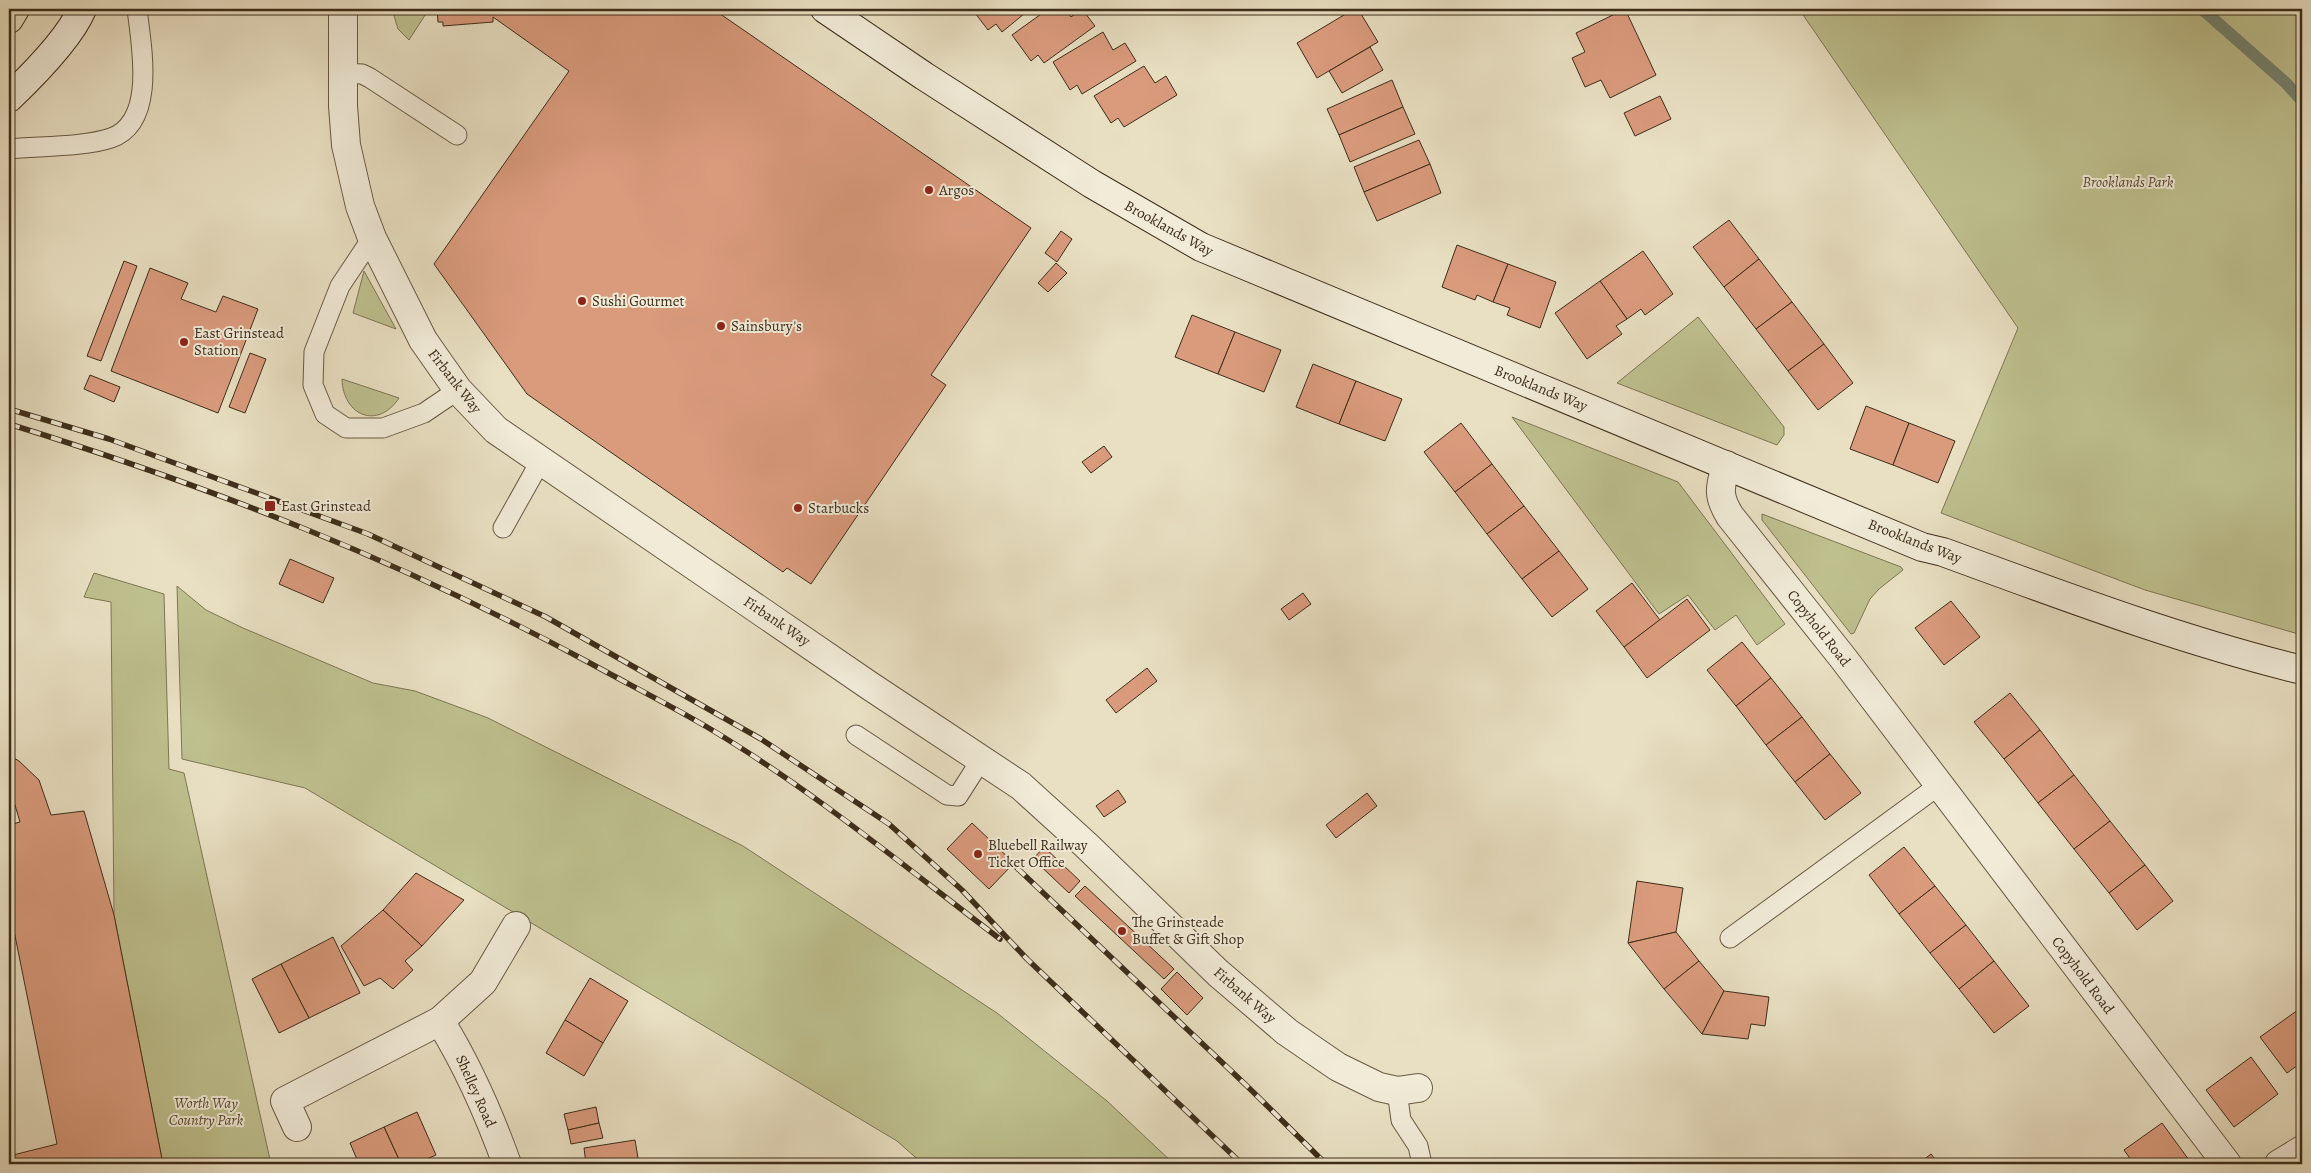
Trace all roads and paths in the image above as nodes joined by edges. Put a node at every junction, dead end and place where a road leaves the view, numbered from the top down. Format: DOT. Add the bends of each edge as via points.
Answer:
graph roads {
  1 [pos="15,9"];
  2 [pos="82,9"];
  3 [pos="137,9"];
  4 [pos="343,9"];
  5 [pos="825,9"];
  6 [pos="9,19"];
  7 [pos="344,73"];
  8 [pos="9,98"];
  9 [pos="456,135"];
  10 [pos="9,149"];
  11 [pos="372,238"];
  12 [pos="458,390"];
  13 [pos="540,462"];
  14 [pos="1726,464"];
  15 [pos="503,528"];
  16 [pos="2302,670"];
  17 [pos="856,734"];
  18 [pos="981,760"];
  19 [pos="1938,786"];
  20 [pos="516,926"];
  21 [pos="1730,938"];
  22 [pos="440,1021"];
  23 [pos="1408,1090"];
  24 [pos="297,1127"];
  25 [pos="2302,1150"];
  26 [pos="506,1164"];
  27 [pos="1422,1164"];
  28 [pos="2227,1164"];
  29 [pos="2279,1164"];
  1 -- 6 [label="highway"];
  2 -- 8 [label="street" via="38,70"];
  3 -- 10 [label="lane" via="144,77 141,97 128,126 112,138"];
  4 -- 7 [label="street, Firbank Way"];
  5 -- 14 [label="street, Brooklands Way" via="1092,184 1201,247"];
  7 -- 9 [label="lane" via="370,78"];
  7 -- 11 [label="street, Firbank Way" via="346,145 360,206"];
  11 -- 12 [label="street, Firbank Way" via="419,332"];
  11 -- 12 [label="lane" via="340,286 314,352 313,385 325,414 346,428 383,428 424,412"];
  12 -- 13 [label="street, Firbank Way" via="496,430"];
  13 -- 15 [label="lane"];
  13 -- 18 [label="street, Firbank Way"];
  14 -- 16 [label="street, Brooklands Way" via="1922,547 2136,622"];
  14 -- 19 [label="street, Copyhold Road" via="1720,489 1724,507 1843,658"];
  17 -- 18 [label="lane" via="947,795 958,796"];
  18 -- 23 [label="street, Firbank Way" via="1021,786 1086,844 1218,973 1287,1032 1338,1067 1379,1087"];
  19 -- 21 [label="lane"];
  19 -- 28 [label="street, Copyhold Road"];
  20 -- 22 [label="street" via="483,982"];
  22 -- 24 [label="street" via="285,1101"];
  22 -- 26 [label="street, Shelley Road" via="489,1114"];
  23 -- 27 [label="lane" via="1401,1120 1418,1146"];
  25 -- 29 [label="street"];
}
